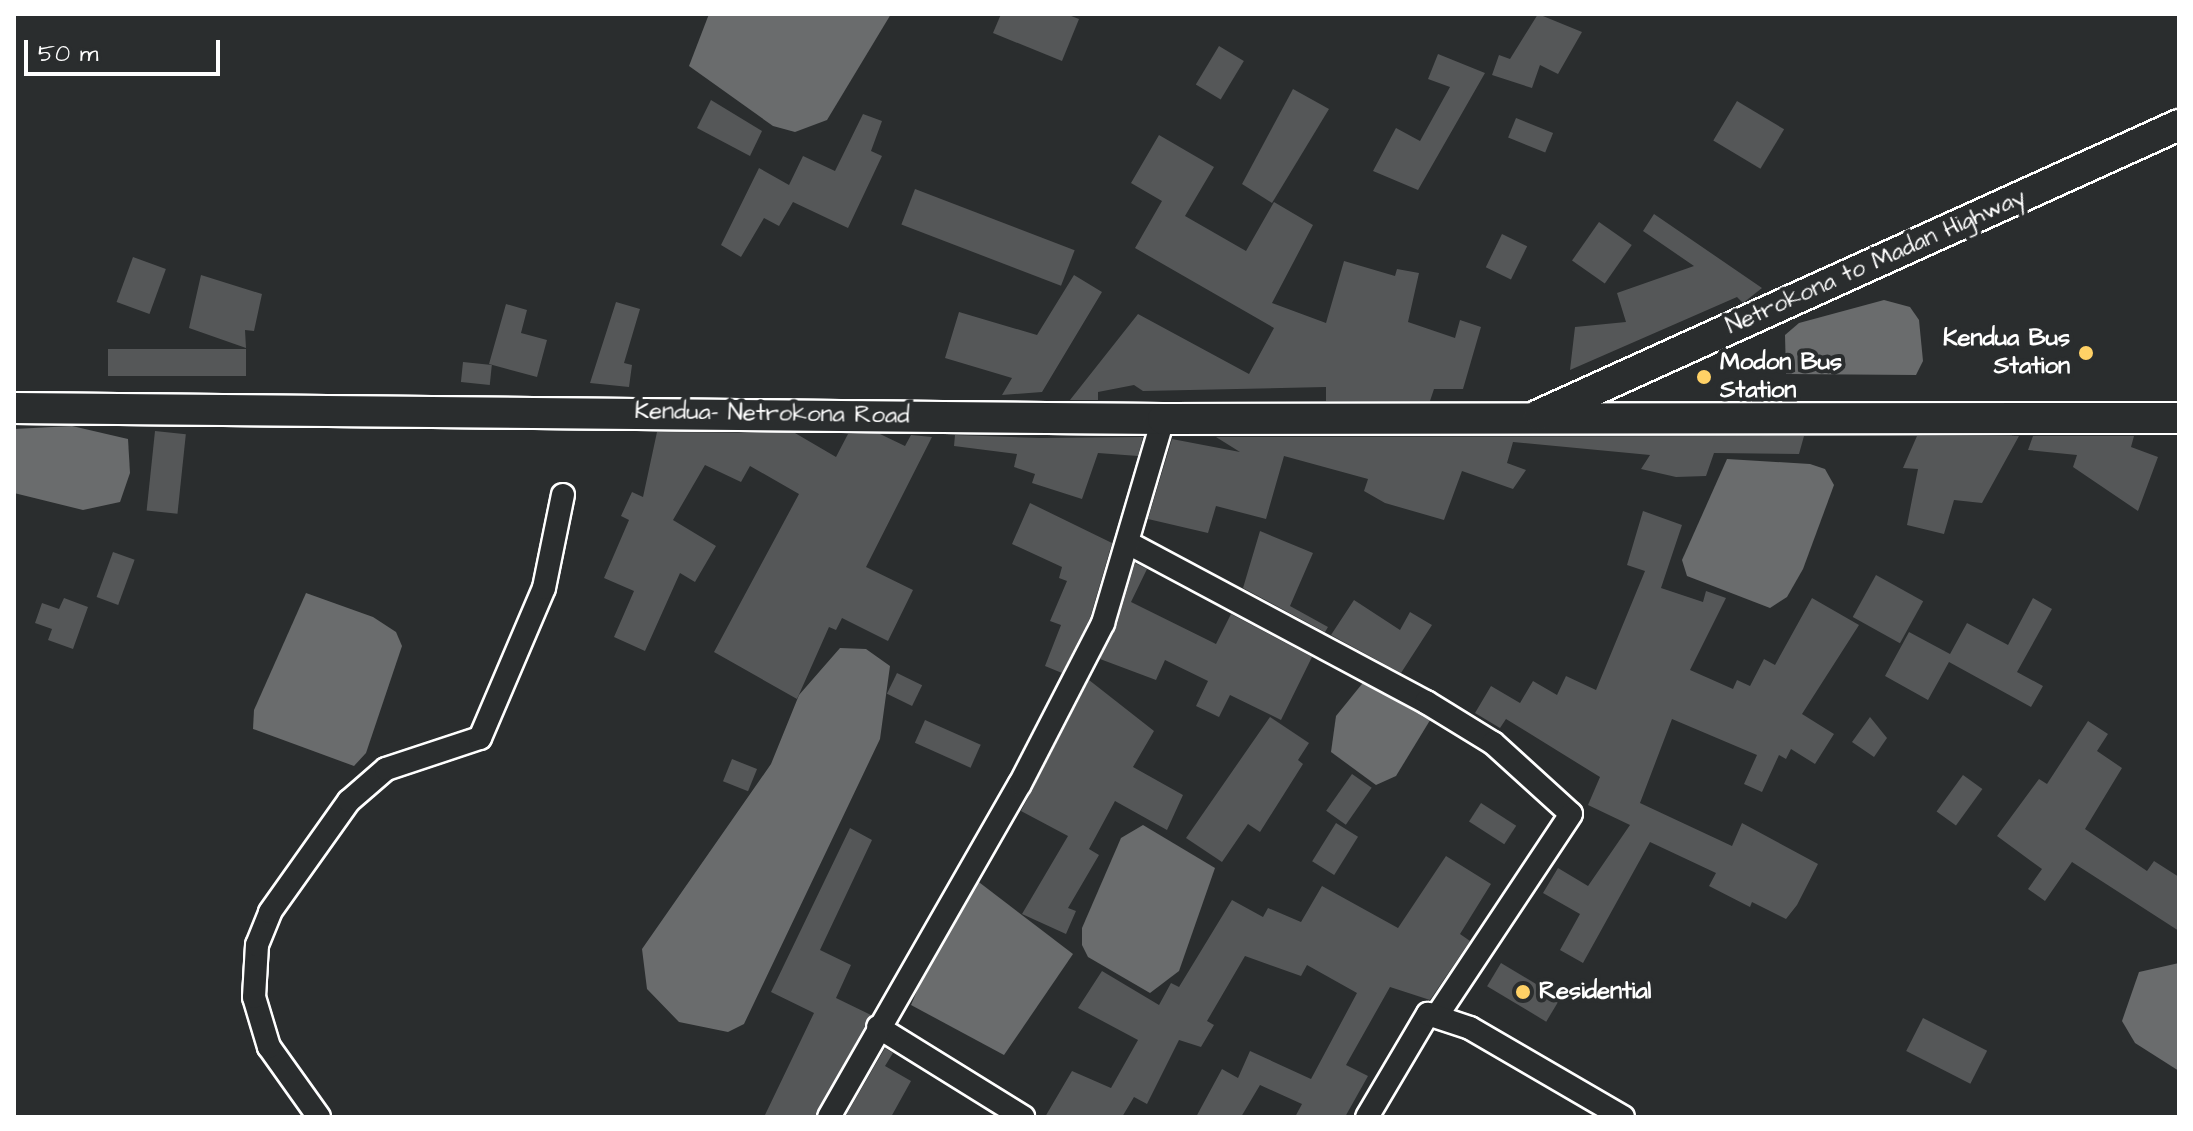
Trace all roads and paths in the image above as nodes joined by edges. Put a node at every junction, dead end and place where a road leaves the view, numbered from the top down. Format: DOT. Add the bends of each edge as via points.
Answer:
graph roads {
  1 [pos="2179,125"];
  2 [pos="14,408"];
  3 [pos="2179,418"];
  4 [pos="1163,419"];
  5 [pos="1530,419"];
  6 [pos="563,495"];
  7 [pos="1130,544"];
  8 [pos="1438,1014"];
  9 [pos="878,1027"];
  10 [pos="319,1117"];
  11 [pos="829,1117"];
  12 [pos="1023,1117"];
  13 [pos="1367,1117"];
  14 [pos="1623,1117"];
  1 -- 5 [label="main road, Netrokona to Madan Highway"];
  2 -- 4 [label="main road, Kendua- Netrokona Road"];
  3 -- 5 [label="main road, Kendua- Netrokona Road"];
  4 -- 5 [label="main road, Kendua- Netrokona Road"];
  4 -- 7 [label="street"];
  6 -- 10 [label="street" via="544,588 480,738 386,769 349,801 270,912 257,945 254,997 269,1047"];
  7 -- 8 [label="street" via="1493,743 1571,814"];
  7 -- 9 [label="street" via="1103,623 1020,784"];
  8 -- 13 [label="street" via="1420,1019"];
  8 -- 14 [label="street"];
  9 -- 11 [label="street"];
  9 -- 12 [label="street"];
}
